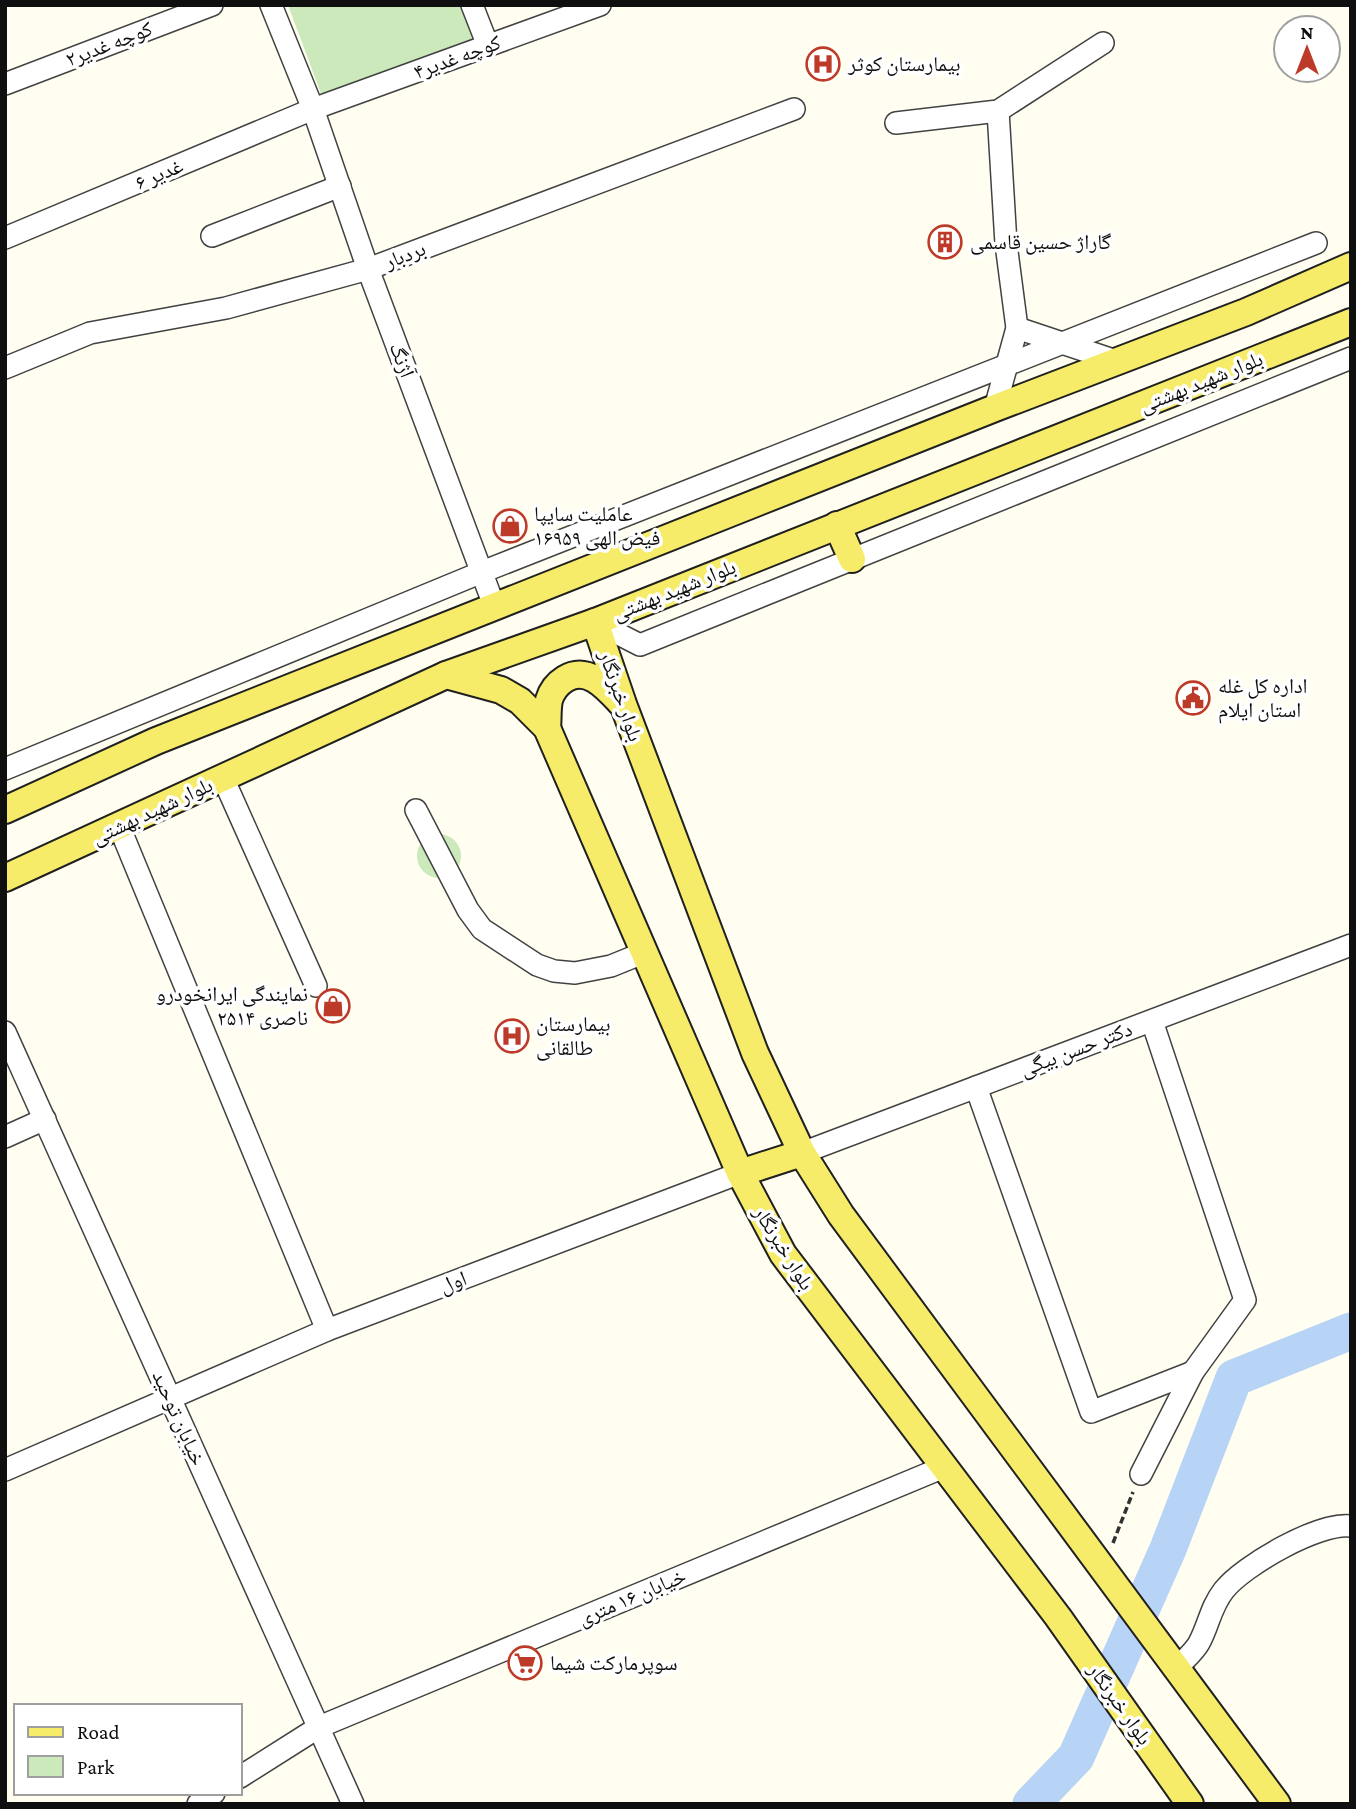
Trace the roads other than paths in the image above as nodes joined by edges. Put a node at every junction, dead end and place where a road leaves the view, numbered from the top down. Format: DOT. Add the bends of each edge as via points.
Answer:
graph roads {
  1 [pos="212,5"];
  2 [pos="271,5"];
  3 [pos="472,5"];
  4 [pos="600,5"];
  5 [pos="1103,43"];
  6 [pos="488,46"];
  7 [pos="5,83"];
  8 [pos="313,109"];
  9 [pos="794,109"];
  10 [pos="998,111"];
  11 [pos="896,123"];
  12 [pos="340,186"];
  13 [pos="212,236"];
  14 [pos="5,238"];
  15 [pos="1316,243"];
  16 [pos="1351,266"];
  17 [pos="368,269"];
  18 [pos="1351,322"];
  19 [pos="1017,328"];
  20 [pos="1059,343"];
  21 [pos="1351,358"];
  22 [pos="1116,361"];
  23 [pos="1006,364"];
  24 [pos="5,368"];
  25 [pos="995,408"];
  26 [pos="837,525"];
  27 [pos="852,559"];
  28 [pos="482,572"];
  29 [pos="495,608"];
  30 [pos="596,622"];
  31 [pos="446,675"];
  32 [pos="623,704"];
  33 [pos="547,728"];
  34 [pos="5,769"];
  35 [pos="223,778"];
  36 [pos="5,810"];
  37 [pos="416,810"];
  38 [pos="119,826"];
  39 [pos="5,878"];
  40 [pos="1351,945"];
  41 [pos="643,953"];
  42 [pos="316,985"];
  43 [pos="1152,1021"];
  44 [pos="5,1032"];
  45 [pos="976,1087"];
  46 [pos="45,1119"];
  47 [pos="5,1137"];
  48 [pos="802,1153"];
  49 [pos="740,1173"];
  50 [pos="327,1329"];
  51 [pos="1193,1372"];
  52 [pos="170,1397"];
  53 [pos="944,1467"];
  54 [pos="5,1470"];
  55 [pos="1141,1474"];
  56 [pos="1351,1526"];
  57 [pos="1178,1667"];
  58 [pos="319,1727"];
  59 [pos="242,1776"];
  60 [pos="353,1804"];
  61 [pos="1190,1804"];
  62 [pos="1277,1804"];
  1 -- 7 [label="street, کوچه غدیر۲"];
  2 -- 8 [label="street, آژنگ"];
  3 -- 6 [label="street"];
  4 -- 6 [label="street, کوچه غدیر۴"];
  5 -- 10 [label="street"];
  6 -- 8 [label="street, کوچه غدیر۴"];
  8 -- 12 [label="street, آژنگ"];
  8 -- 14 [label="street, غدیر ۶"];
  9 -- 17 [label="street, بردبار"];
  10 -- 11 [label="street"];
  10 -- 19 [label="street" via="1006,244"];
  12 -- 13 [label="street"];
  12 -- 17 [label="street, آژنگ"];
  15 -- 20 [label="street"];
  16 -- 22 [label="main road"];
  17 -- 24 [label="street, بردبار" via="226,308 90,333"];
  17 -- 28 [label="street, آژنگ"];
  18 -- 26 [label="main road, بلوار شهید بهشتی"];
  19 -- 20 [label="street"];
  19 -- 23 [label="street"];
  20 -- 22 [label="street"];
  20 -- 23 [label="street"];
  21 -- 27 [label="street"];
  22 -- 25 [label="main road"];
  23 -- 25 [label="street"];
  23 -- 28 [label="street"];
  25 -- 29 [label="main road"];
  26 -- 27 [label="main road"];
  26 -- 30 [label="main road, بلوار شهید بهشتی"];
  27 -- 30 [label="street" via="640,645"];
  28 -- 29 [label="street, آژنگ"];
  28 -- 34 [label="street"];
  29 -- 36 [label="main road" via="156,741"];
  30 -- 31 [label="main road, بلوار شهید بهشتی"];
  30 -- 32 [label="main road, بلوار خبرنگار"];
  31 -- 33 [label="main road, بلوار خبرنگار" via="501,690 520,701"];
  31 -- 35 [label="main road, بلوار شهید بهشتی"];
  32 -- 33 [label="main road" via="587,674 570,676 556,684"];
  32 -- 48 [label="main road, بلوار خبرنگار" via="755,1053"];
  33 -- 41 [label="main road, بلوار خبرنگار"];
  35 -- 38 [label="main road, بلوار شهید بهشتی"];
  35 -- 42 [label="street"];
  37 -- 41 [label="street" via="482,929 537,965 575,973"];
  38 -- 39 [label="main road, بلوار شهید بهشتی"];
  38 -- 50 [label="street"];
  40 -- 43 [label="street, دکتر حسن بیگی"];
  41 -- 49 [label="main road, بلوار خبرنگار"];
  43 -- 45 [label="street, دکتر حسن بیگی"];
  43 -- 51 [label="street" via="1245,1300"];
  44 -- 46 [label="street, خیابان توحید"];
  45 -- 48 [label="street, دکتر حسن بیگی"];
  45 -- 51 [label="street" via="1091,1412"];
  46 -- 47 [label="street"];
  46 -- 52 [label="street, خیابان توحید"];
  48 -- 49 [label="main road"];
  48 -- 57 [label="main road, بلوار خبرنگار" via="841,1214"];
  49 -- 50 [label="street, اول"];
  49 -- 53 [label="main road, بلوار خبرنگار" via="783,1254"];
  50 -- 52 [label="street, اول"];
  51 -- 55 [label="street"];
  52 -- 54 [label="street, اول"];
  52 -- 58 [label="street, خیابان توحید"];
  53 -- 58 [label="street, خیابان ۱۶ متری"];
  53 -- 61 [label="main road, بلوار خبرنگار" via="1058,1617"];
  56 -- 57 [label="street" via="1317,1531 1289,1544 1226,1588 1209,1613 1199,1644"];
  57 -- 62 [label="main road, بلوار خبرنگار"];
  58 -- 59 [label="street, خیابان ۱۶ متری"];
  58 -- 60 [label="street, خیابان توحید"];
}
